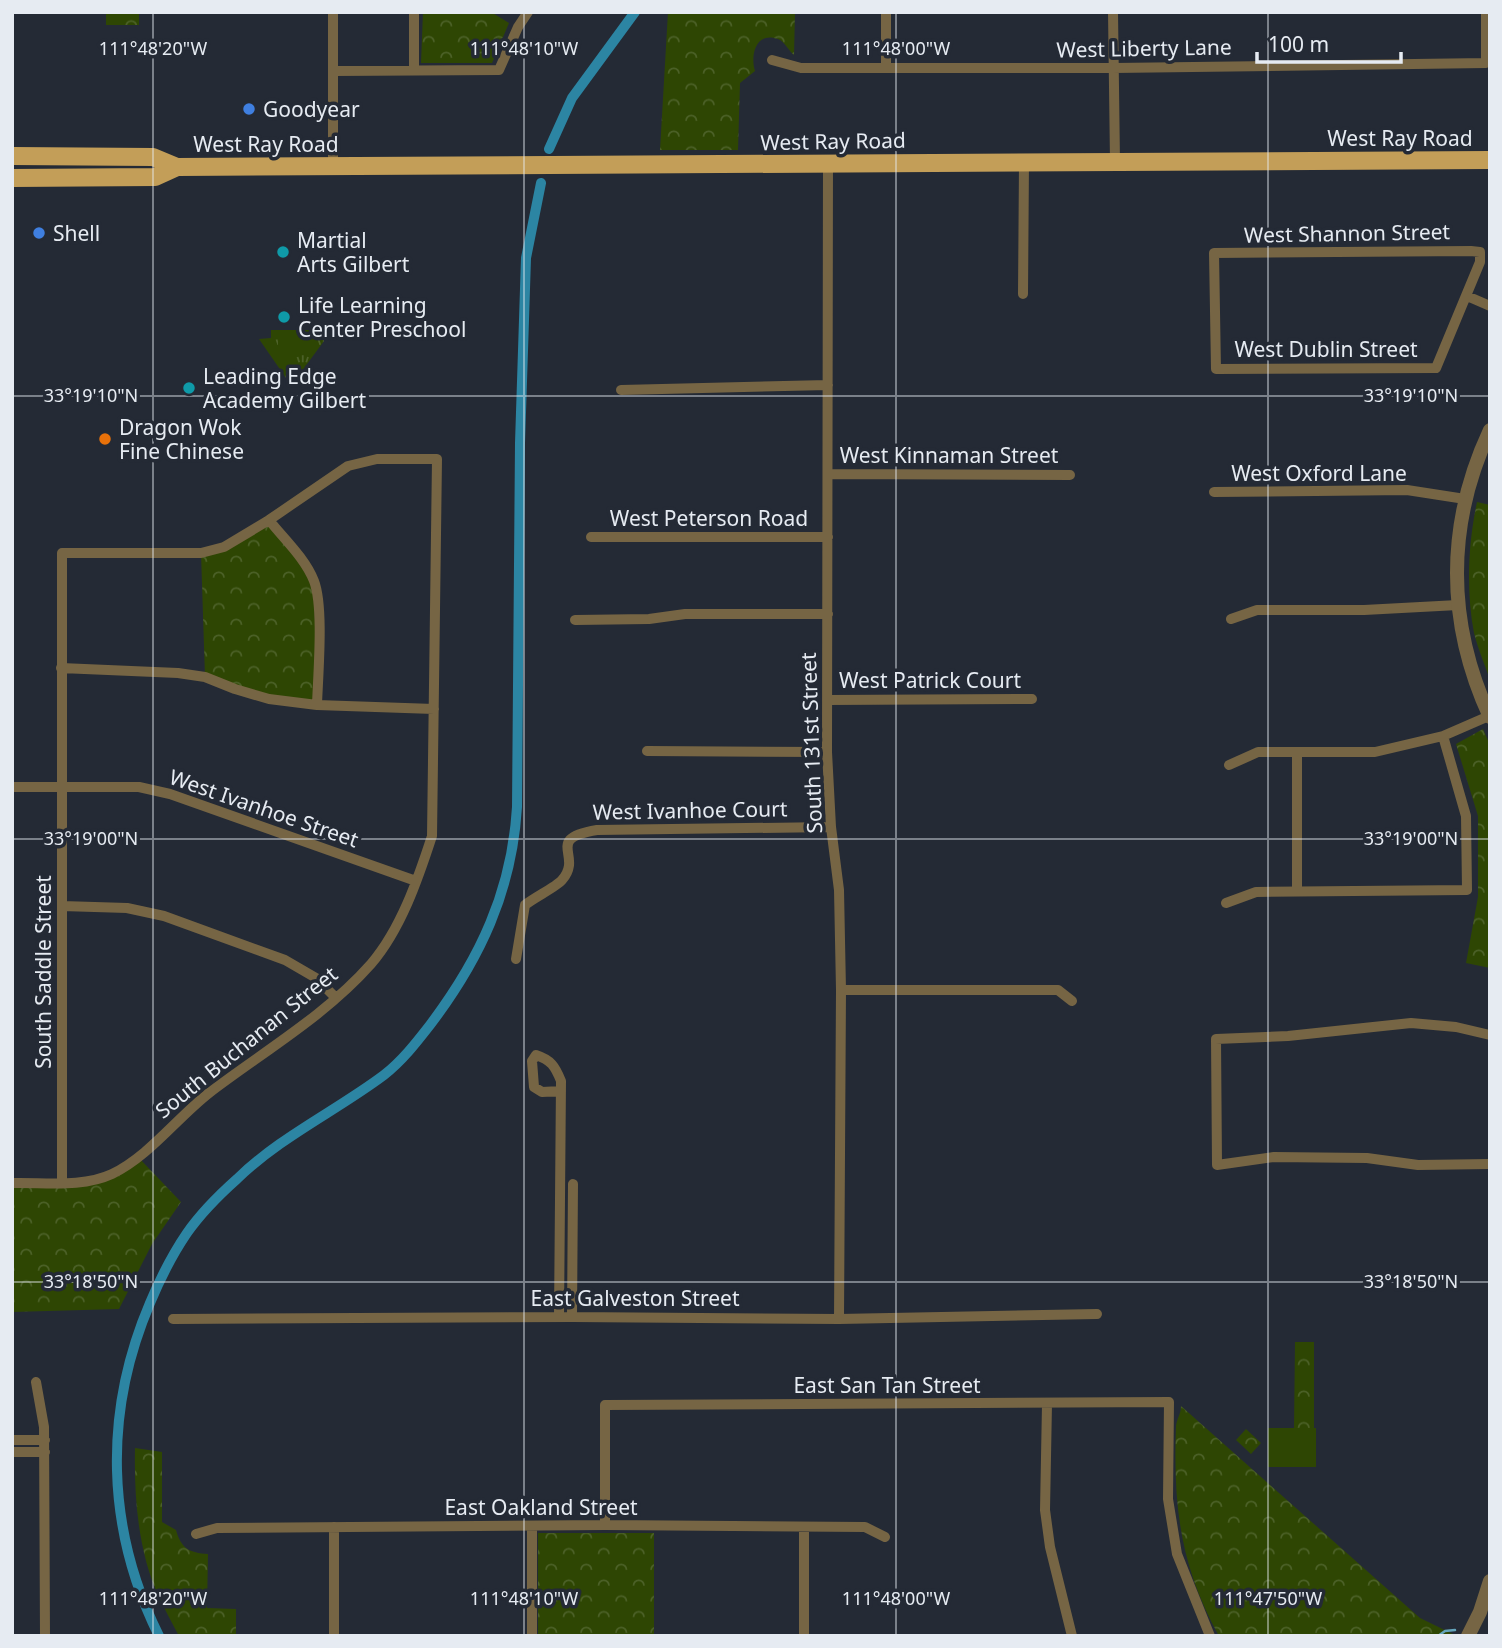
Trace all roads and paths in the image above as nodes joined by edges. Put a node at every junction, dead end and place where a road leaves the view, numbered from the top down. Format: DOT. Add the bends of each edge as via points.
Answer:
graph roads {
  1 [pos="333,12"];
  2 [pos="414,12"];
  3 [pos="528,12"];
  4 [pos="886,12"];
  5 [pos="1113,12"];
  6 [pos="1486,12"];
  7 [pos="772,60"];
  8 [pos="886,68"];
  9 [pos="1114,68"];
  10 [pos="414,70"];
  11 [pos="333,71"];
  12 [pos="12,156"];
  13 [pos="1490,160"];
  14 [pos="1024,162"];
  15 [pos="1115,162"];
  16 [pos="828,164"];
  17 [pos="177,167"];
  18 [pos="334,167"];
  19 [pos="12,178"];
  20 [pos="1023,294"];
  21 [pos="1467,296"];
  22 [pos="1490,306"];
  23 [pos="1216,369"];
  24 [pos="828,385"];
  25 [pos="621,390"];
  26 [pos="1489,432"];
  27 [pos="828,474"];
  28 [pos="1070,475"];
  29 [pos="1214,492"];
  30 [pos="1465,499"];
  31 [pos="269,520"];
  32 [pos="591,537"];
  33 [pos="828,537"];
  34 [pos="1458,605"];
  35 [pos="828,614"];
  36 [pos="1231,619"];
  37 [pos="575,620"];
  38 [pos="61,668"];
  39 [pos="1032,699"];
  40 [pos="827,700"];
  41 [pos="317,705"];
  42 [pos="434,709"];
  43 [pos="1489,716"];
  44 [pos="1443,736"];
  45 [pos="647,751"];
  46 [pos="827,752"];
  47 [pos="1297,753"];
  48 [pos="1229,765"];
  49 [pos="12,788"];
  50 [pos="61,789"];
  51 [pos="831,827"];
  52 [pos="416,881"];
  53 [pos="1297,890"];
  54 [pos="1226,903"];
  55 [pos="62,906"];
  56 [pos="516,959"];
  57 [pos="841,990"];
  58 [pos="336,998"];
  59 [pos="1072,1001"];
  60 [pos="1490,1035"];
  61 [pos="561,1091"];
  62 [pos="1490,1164"];
  63 [pos="62,1182"];
  64 [pos="12,1183"];
  65 [pos="573,1184"];
  66 [pos="1097,1314"];
  67 [pos="559,1317"];
  68 [pos="572,1317"];
  69 [pos="173,1319"];
  70 [pos="839,1319"];
  71 [pos="36,1382"];
  72 [pos="1047,1404"];
  73 [pos="12,1440"];
  74 [pos="45,1446"];
  75 [pos="12,1452"];
  76 [pos="605,1525"];
  77 [pos="532,1526"];
  78 [pos="334,1527"];
  79 [pos="804,1527"];
  80 [pos="196,1534"];
  81 [pos="885,1537"];
  82 [pos="1490,1581"];
  83 [pos="45,1636"];
  84 [pos="334,1636"];
  85 [pos="532,1636"];
  86 [pos="804,1636"];
  87 [pos="1072,1636"];
  88 [pos="1210,1636"];
  89 [pos="1468,1636"];
  1 -- 11 [label="street"];
  2 -- 10 [label="street"];
  3 -- 10 [label="street" via="499,70"];
  4 -- 8 [label="street"];
  5 -- 9 [label="street"];
  6 -- 9 [label="street, West Liberty Lane" via="1486,63"];
  7 -- 8 [label="street, West Liberty Lane" via="801,68"];
  8 -- 9 [label="street, West Liberty Lane"];
  9 -- 15 [label="street"];
  10 -- 11 [label="street"];
  11 -- 18 [label="street"];
  12 -- 17 [label="main road, West Ray Road" via="153,157"];
  13 -- 15 [label="main road, West Ray Road"];
  14 -- 15 [label="main road, West Ray Road"];
  14 -- 16 [label="main road, West Ray Road"];
  14 -- 20 [label="street"];
  16 -- 18 [label="main road, West Ray Road"];
  16 -- 24 [label="street, South 131st Street"];
  17 -- 18 [label="main road, West Ray Road"];
  17 -- 19 [label="main road, West Ray Road" via="155,177"];
  21 -- 22 [label="street"];
  21 -- 23 [label="street, West Dublin Street" via="1436,368"];
  21 -- 23 [label="street, West Shannon Street" via="1480,262 1480,252 1471,250 1214,253"];
  24 -- 25 [label="street"];
  24 -- 27 [label="street, South 131st Street"];
  26 -- 30 [label="street"];
  27 -- 28 [label="street, West Kinnaman Street"];
  27 -- 33 [label="street, South 131st Street"];
  29 -- 30 [label="street, West Oxford Lane" via="1407,490"];
  30 -- 34 [label="street" via="1457,559"];
  31 -- 38 [label="street, South Saddle Street" via="224,547 201,553 62,553"];
  31 -- 41 [label="street" via="314,580 318,600"];
  31 -- 42 [label="street, South Buchanan Street" via="348,466 377,459 437,458"];
  32 -- 33 [label="street, West Peterson Road"];
  33 -- 35 [label="street, South 131st Street"];
  34 -- 36 [label="street" via="1258,610"];
  34 -- 43 [label="street" via="1472,673"];
  35 -- 37 [label="street"];
  35 -- 40 [label="street, South 131st Street"];
  38 -- 41 [label="street" via="178,673 205,677 269,699"];
  38 -- 50 [label="street, South Saddle Street"];
  39 -- 40 [label="street, West Patrick Court"];
  40 -- 46 [label="street, South 131st Street"];
  41 -- 42 [label="street"];
  42 -- 52 [label="street, South Buchanan Street" via="432,835"];
  43 -- 44 [label="street"];
  44 -- 47 [label="street" via="1375,752"];
  44 -- 53 [label="street" via="1466,816 1467,890"];
  45 -- 46 [label="street"];
  46 -- 51 [label="street, South 131st Street"];
  47 -- 48 [label="street" via="1258,752"];
  47 -- 53 [label="street"];
  49 -- 50 [label="street, West Ivanhoe Street"];
  50 -- 52 [label="street, West Ivanhoe Street" via="139,787 170,794"];
  50 -- 55 [label="street, South Saddle Street"];
  51 -- 56 [label="street, West Ivanhoe Court" via="576,834 568,844 564,878 525,905"];
  51 -- 57 [label="street, South 131st Street" via="839,890"];
  52 -- 58 [label="street, South Buchanan Street" via="372,963"];
  53 -- 54 [label="street" via="1256,892"];
  55 -- 58 [label="street" via="127,908 164,916 285,960 316,978"];
  55 -- 63 [label="street, South Saddle Street"];
  57 -- 59 [label="street" via="1058,989"];
  57 -- 70 [label="street, South 131st Street"];
  58 -- 63 [label="street, South Buchanan Street" via="209,1093 139,1157 89,1182"];
  60 -- 62 [label="street" via="1411,1023 1216,1039 1217,1165 1274,1157"];
  61 -- 67 [label="street"];
  63 -- 64 [label="street, South Buchanan Street"];
  65 -- 68 [label="street"];
  66 -- 70 [label="street, East Galveston Street"];
  67 -- 68 [label="street, East Galveston Street"];
  67 -- 69 [label="street, East Galveston Street"];
  68 -- 70 [label="street, East Galveston Street"];
  71 -- 74 [label="street"];
  72 -- 76 [label="street, East San Tan Street" via="605,1405"];
  72 -- 87 [label="street" via="1045,1510"];
  72 -- 88 [label="street, East San Tan Street" via="1169,1402 1168,1499 1177,1554"];
  73 -- 74 [label="street"];
  74 -- 75 [label="street"];
  74 -- 83 [label="street"];
  76 -- 77 [label="street, East Oakland Street"];
  76 -- 79 [label="street, East Oakland Street"];
  77 -- 78 [label="street, East Oakland Street"];
  77 -- 85 [label="street"];
  78 -- 80 [label="street, East Oakland Street" via="217,1528"];
  78 -- 84 [label="street"];
  79 -- 81 [label="street, East Oakland Street" via="865,1527"];
  79 -- 86 [label="street"];
  82 -- 89 [label="street"];
}
